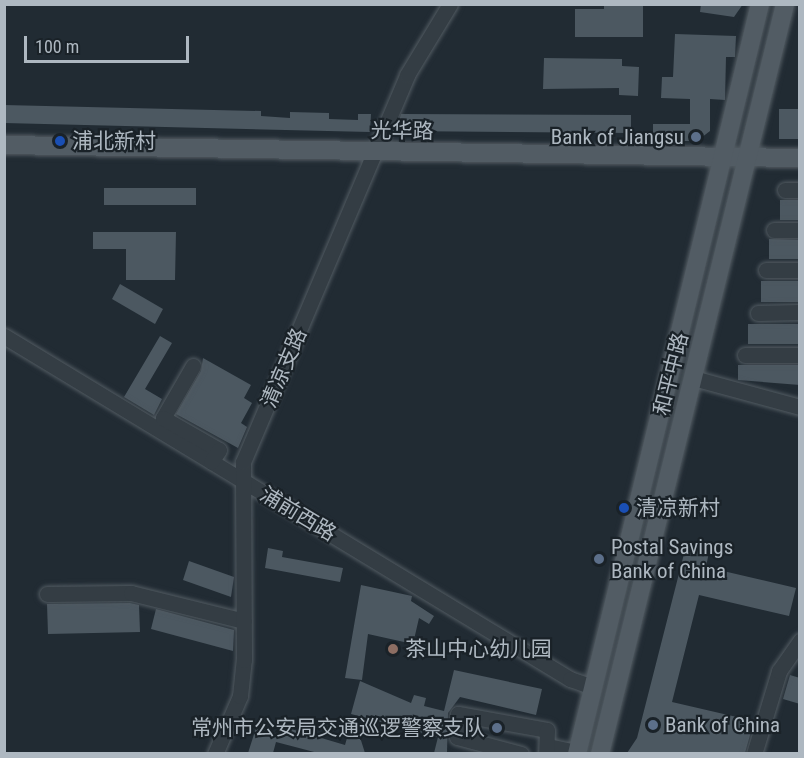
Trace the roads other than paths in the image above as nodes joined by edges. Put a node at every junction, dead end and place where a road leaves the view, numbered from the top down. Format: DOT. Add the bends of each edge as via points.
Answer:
graph roads {
  1 [pos="450,4"];
  2 [pos="760,4"];
  3 [pos="785,4"];
  4 [pos="4,145"];
  5 [pos="376,154"];
  6 [pos="723,157"];
  7 [pos="747,157"];
  8 [pos="800,158"];
  9 [pos="774,230"];
  10 [pos="800,230"];
  11 [pos="765,270"];
  12 [pos="800,270"];
  13 [pos="800,312"];
  14 [pos="758,313"];
  15 [pos="4,336"];
  16 [pos="745,355"];
  17 [pos="800,355"];
  18 [pos="193,366"];
  19 [pos="693,378"];
  20 [pos="800,406"];
  21 [pos="211,462"];
  22 [pos="241,480"];
  23 [pos="47,594"];
  24 [pos="244,621"];
  25 [pos="800,641"];
  26 [pos="593,687"];
  27 [pos="547,749"];
  28 [pos="215,753"];
  29 [pos="521,753"];
  30 [pos="577,753"];
  31 [pos="600,753"];
  32 [pos="754,753"];
  1 -- 5 [label="street, 清凉支路" via="407,75"];
  2 -- 6 [label="main road, 和平中路"];
  3 -- 7 [label="main road, 和平中路"];
  4 -- 5 [label="main road, 光华路"];
  5 -- 6 [label="main road, 光华路"];
  5 -- 22 [label="street, 清凉支路" via="243,462"];
  6 -- 7 [label="main road, 光华路"];
  6 -- 26 [label="main road, 和平中路"];
  7 -- 8 [label="main road, 光华路"];
  7 -- 19 [label="main road, 和平中路"];
  9 -- 10 [label="street"];
  11 -- 12 [label="street"];
  13 -- 14 [label="street"];
  15 -- 21 [label="street, 浦前西路"];
  16 -- 17 [label="street"];
  18 -- 21 [label="street" via="163,418 219,450"];
  19 -- 20 [label="street"];
  19 -- 31 [label="main road, 和平中路"];
  21 -- 22 [label="street, 浦前西路"];
  22 -- 24 [label="street, 清凉支路"];
  22 -- 26 [label="street, 浦前西路" via="570,679"];
  23 -- 24 [label="street" via="131,592"];
  24 -- 28 [label="street, 清凉支路" via="240,696"];
  25 -- 32 [label="street" via="779,671"];
  26 -- 30 [label="main road, 和平中路"];
  27 -- 29 [label="street" via="547,730 458,714 457,737"];
  27 -- 30 [label="street"];
}
